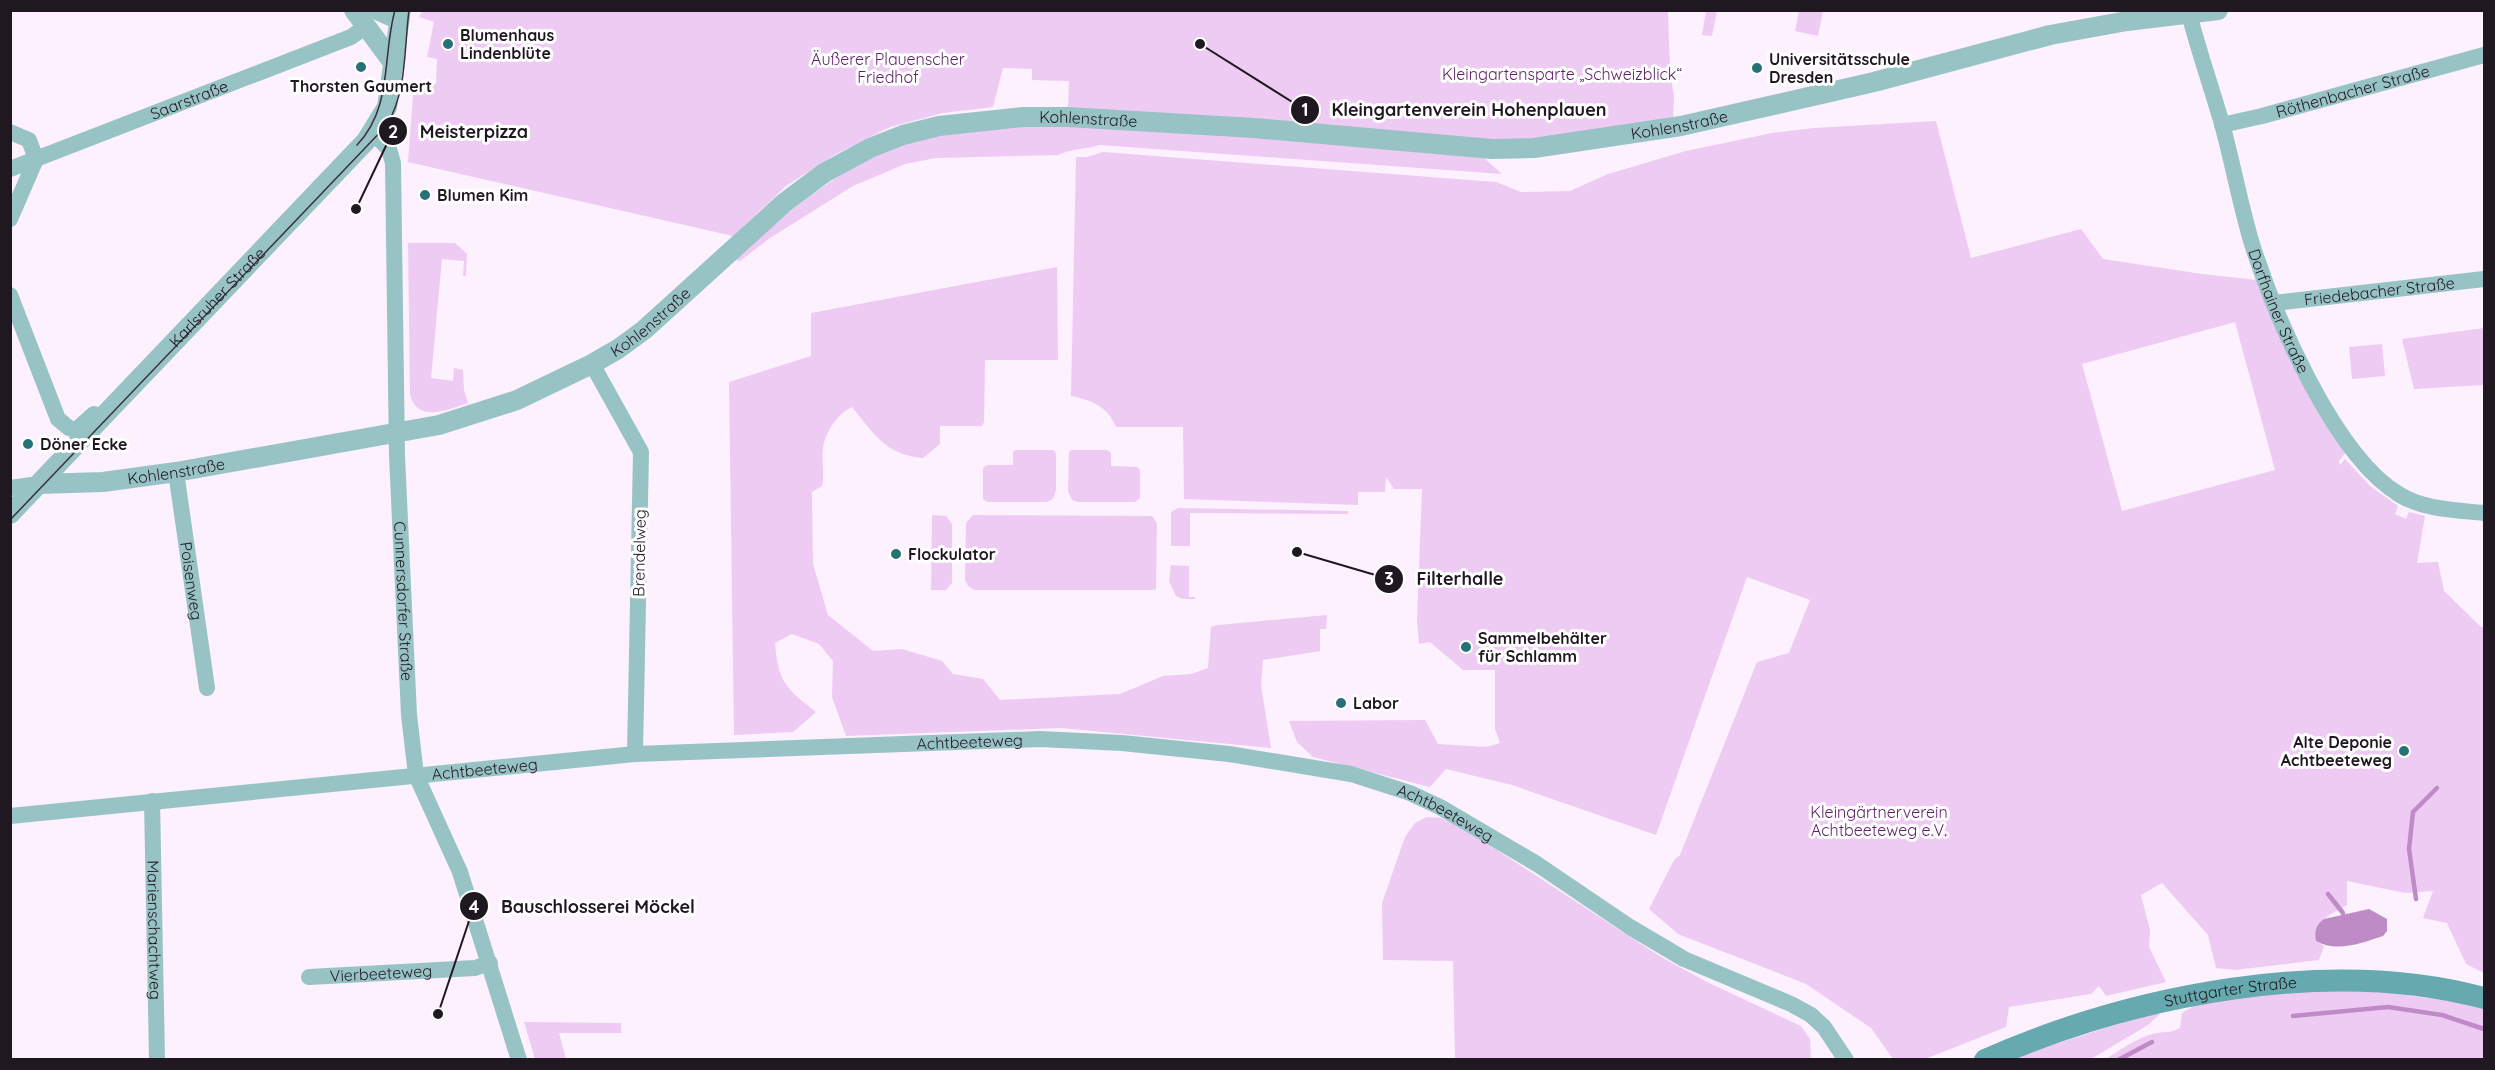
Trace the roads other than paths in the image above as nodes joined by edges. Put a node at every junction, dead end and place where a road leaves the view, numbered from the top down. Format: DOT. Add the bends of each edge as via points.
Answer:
graph roads {
  1 [pos="354,10"];
  2 [pos="377,10"];
  3 [pos="2218,10"];
  4 [pos="2188,12"];
  5 [pos="400,15"];
  6 [pos="366,27"];
  7 [pos="2484,55"];
  8 [pos="394,64"];
  9 [pos="2222,125"];
  10 [pos="10,132"];
  11 [pos="372,132"];
  12 [pos="36,159"];
  13 [pos="10,169"];
  14 [pos="10,219"];
  15 [pos="2484,279"];
  16 [pos="10,296"];
  17 [pos="2274,303"];
  18 [pos="592,364"];
  19 [pos="121,397"];
  20 [pos="398,433"];
  21 [pos="176,472"];
  22 [pos="39,484"];
  23 [pos="10,488"];
  24 [pos="2484,513"];
  25 [pos="10,514"];
  26 [pos="207,688"];
  27 [pos="635,754"];
  28 [pos="416,775"];
  29 [pos="152,801"];
  30 [pos="10,816"];
  31 [pos="490,963"];
  32 [pos="309,977"];
  33 [pos="2484,998"];
  34 [pos="157,1059"];
  35 [pos="519,1059"];
  36 [pos="1846,1059"];
  37 [pos="1985,1059"];
  1 -- 6 [label="street"];
  2 -- 5 [label="street"];
  3 -- 4 [label="street, Kohlenstraße"];
  4 -- 9 [label="street, Dorfhainer Straße"];
  4 -- 18 [label="street, Kohlenstraße" via="2050,35 1874,82 1681,126 1534,148 1492,149 1254,128 1067,117 1023,117 939,126 870,148 824,173 784,203 644,330"];
  5 -- 8 [label="street, Karlsruher Straße"];
  6 -- 8 [label="street"];
  6 -- 12 [label="street, Saarstraße" via="340,41"];
  7 -- 9 [label="street, Röthenbacher Straße"];
  8 -- 11 [label="street, Karlsruher Straße" via="387,107"];
  9 -- 17 [label="street, Dorfhainer Straße" via="2252,243"];
  10 -- 12 [label="street" via="29,140"];
  11 -- 19 [label="street, Karlsruher Straße"];
  11 -- 20 [label="street, Cunnersdorfer Straße" via="389,148 393,163"];
  12 -- 13 [label="street, Saarstraße"];
  12 -- 14 [label="street"];
  15 -- 17 [label="street, Friedebacher Straße"];
  16 -- 19 [label="street" via="63,425 76,430 101,407"];
  17 -- 24 [label="street, Dorfhainer Straße" via="2328,414 2368,471 2412,501"];
  18 -- 20 [label="street, Kohlenstraße" via="517,400 475,415"];
  18 -- 27 [label="street, Brendelweg" via="641,452"];
  19 -- 22 [label="street, Karlsruher Straße"];
  20 -- 21 [label="street, Kohlenstraße"];
  20 -- 28 [label="street, Cunnersdorfer Straße" via="409,715"];
  21 -- 22 [label="street, Kohlenstraße" via="103,482"];
  21 -- 26 [label="street, Poisenweg"];
  22 -- 23 [label="street"];
  22 -- 25 [label="street, Karlsruher Straße"];
  27 -- 28 [label="street, Achtbeeteweg"];
  27 -- 36 [label="street, Achtbeeteweg" via="1040,739 1229,754 1351,774 1440,807 1537,864 1683,959 1801,1010 1824,1027"];
  28 -- 29 [label="street, Achtbeeteweg"];
  28 -- 31 [label="street, Cunnersdorfer Straße" via="460,872"];
  29 -- 30 [label="street, Achtbeeteweg"];
  29 -- 34 [label="street, Marienschachtweg"];
  31 -- 32 [label="street, Vierbeeteweg" via="475,968"];
  31 -- 35 [label="street, Cunnersdorfer Straße"];
  33 -- 37 [label="main road, Stuttgarter Straße" via="2400,982 2346,981 2241,988 2107,1016"];
}
